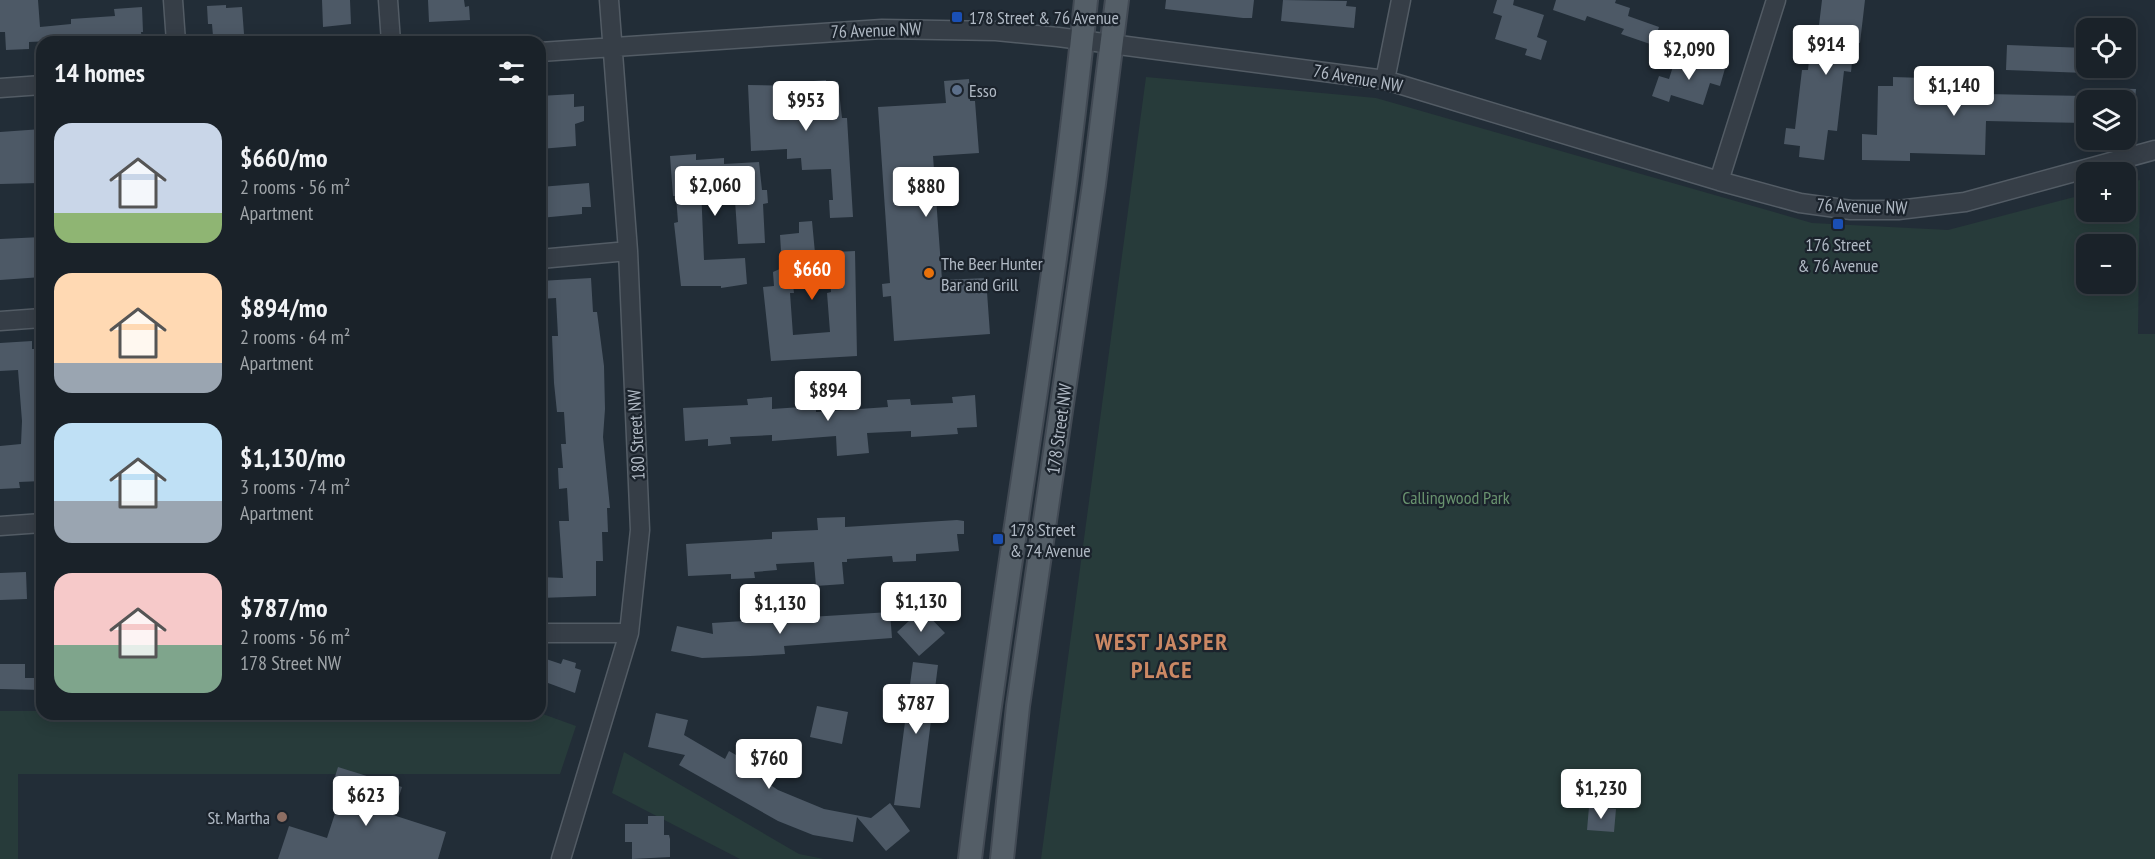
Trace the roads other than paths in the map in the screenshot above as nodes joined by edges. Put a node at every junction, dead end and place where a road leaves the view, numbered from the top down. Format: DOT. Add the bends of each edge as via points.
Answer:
graph roads {
  1 [pos="173,0"];
  2 [pos="388,0"];
  3 [pos="609,0"];
  4 [pos="1086,0"];
  5 [pos="1118,0"];
  6 [pos="1401,0"];
  7 [pos="1776,0"];
  8 [pos="176,36"];
  9 [pos="391,36"];
  10 [pos="1081,40"];
  11 [pos="1111,44"];
  12 [pos="613,47"];
  13 [pos="546,52"];
  14 [pos="1385,80"];
  15 [pos="36,85"];
  16 [pos="0,88"];
  17 [pos="2155,150"];
  18 [pos="1719,181"];
  19 [pos="628,251"];
  20 [pos="546,258"];
  21 [pos="36,318"];
  22 [pos="0,321"];
  23 [pos="36,523"];
  24 [pos="0,526"];
  25 [pos="546,633"];
  26 [pos="629,633"];
  27 [pos="988,702"];
  28 [pos="1018,706"];
  29 [pos="561,859"];
  30 [pos="970,859"];
  31 [pos="1002,859"];
  1 -- 8 [label="street"];
  2 -- 9 [label="street"];
  3 -- 12 [label="street, 180 Street NW"];
  4 -- 10 [label="main road, 178 Street NW"];
  5 -- 11 [label="main road, 178 Street NW"];
  6 -- 14 [label="street"];
  7 -- 18 [label="street"];
  10 -- 11 [label="street, 76 Avenue NW"];
  10 -- 12 [label="street, 76 Avenue NW" via="996,31 882,29"];
  10 -- 27 [label="main road, 178 Street NW" via="1047,304"];
  11 -- 14 [label="street, 76 Avenue NW"];
  11 -- 28 [label="main road, 178 Street NW" via="1093,196"];
  12 -- 13 [label="street, 76 Avenue NW"];
  12 -- 19 [label="street, 180 Street NW"];
  14 -- 18 [label="street, 76 Avenue NW"];
  15 -- 16 [label="street"];
  17 -- 18 [label="street, 76 Avenue NW" via="1965,202 1898,210 1829,208"];
  19 -- 20 [label="street"];
  19 -- 26 [label="street, 180 Street NW" via="640,530"];
  21 -- 22 [label="street"];
  23 -- 24 [label="street"];
  25 -- 26 [label="street"];
  26 -- 29 [label="street, 180 Street NW"];
  27 -- 28 [label="main road"];
  27 -- 30 [label="main road, 178 Street NW"];
  28 -- 31 [label="main road, 178 Street NW"];
}
